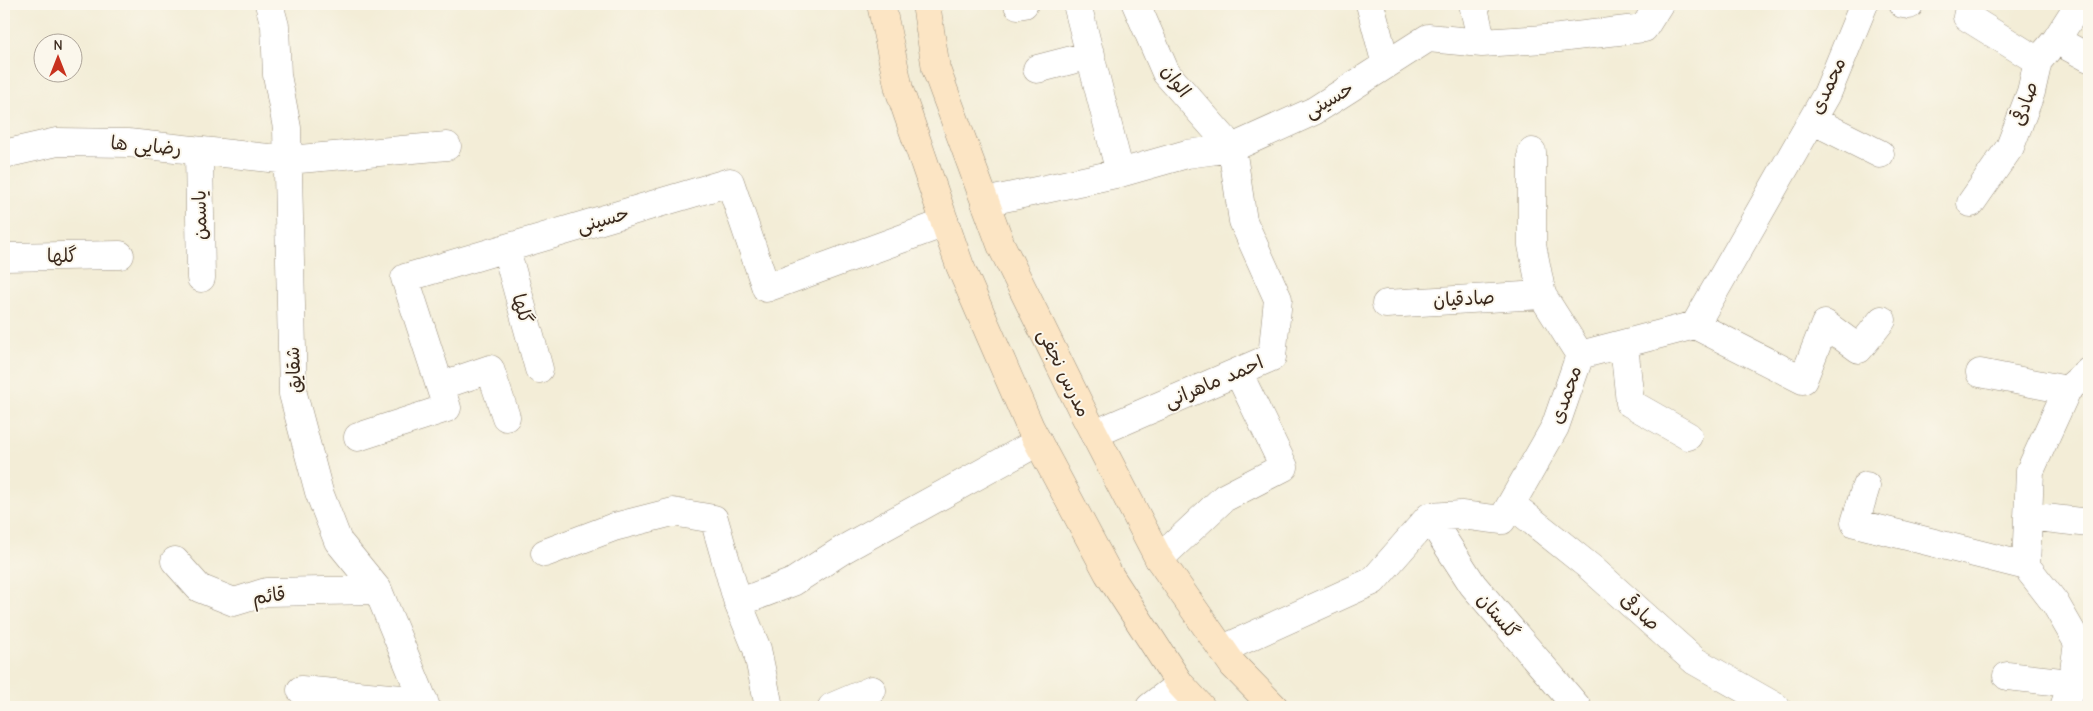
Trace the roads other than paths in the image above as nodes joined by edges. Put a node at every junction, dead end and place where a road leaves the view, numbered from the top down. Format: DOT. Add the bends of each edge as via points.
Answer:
graph roads {
  1 [pos="270,4"];
  2 [pos="881,4"];
  3 [pos="926,4"];
  4 [pos="1078,4"];
  5 [pos="1136,4"];
  6 [pos="1370,4"];
  7 [pos="1473,4"];
  8 [pos="1659,4"];
  9 [pos="1864,4"];
  10 [pos="1970,4"];
  11 [pos="2079,4"];
  12 [pos="2056,40"];
  13 [pos="1482,42"];
  14 [pos="1090,55"];
  15 [pos="2089,58"];
  16 [pos="2038,62"];
  17 [pos="1386,66"];
  18 [pos="1037,70"];
  19 [pos="1812,120"];
  20 [pos="447,146"];
  21 [pos="1232,148"];
  22 [pos="199,151"];
  23 [pos="1532,152"];
  24 [pos="4,154"];
  25 [pos="1880,154"];
  26 [pos="288,160"];
  27 [pos="1120,173"];
  28 [pos="986,202"];
  29 [pos="1971,203"];
  30 [pos="945,223"];
  31 [pos="506,249"];
  32 [pos="120,255"];
  33 [pos="4,257"];
  34 [pos="201,278"];
  35 [pos="1542,295"];
  36 [pos="1386,304"];
  37 [pos="1882,320"];
  38 [pos="1695,325"];
  39 [pos="1624,344"];
  40 [pos="1580,355"];
  41 [pos="539,369"];
  42 [pos="2089,371"];
  43 [pos="1238,372"];
  44 [pos="1980,373"];
  45 [pos="440,386"];
  46 [pos="2068,390"];
  47 [pos="506,418"];
  48 [pos="1094,434"];
  49 [pos="1688,436"];
  50 [pos="358,437"];
  51 [pos="1038,442"];
  52 [pos="1866,486"];
  53 [pos="1511,504"];
  54 [pos="2028,516"];
  55 [pos="1429,517"];
  56 [pos="2089,523"];
  57 [pos="545,552"];
  58 [pos="1159,559"];
  59 [pos="175,560"];
  60 [pos="2026,566"];
  61 [pos="378,590"];
  62 [pos="738,604"];
  63 [pos="1223,649"];
  64 [pos="2008,676"];
  65 [pos="1180,684"];
  66 [pos="301,690"];
  67 [pos="872,690"];
  68 [pos="2075,692"];
  69 [pos="425,704"];
  70 [pos="769,707"];
  71 [pos="832,707"];
  72 [pos="1150,707"];
  73 [pos="1201,707"];
  74 [pos="1274,707"];
  75 [pos="1577,707"];
  76 [pos="1776,707"];
  1 -- 26 [label="street, شقایق" via="275,26 277,75 287,128"];
  2 -- 30 [label="main road" via="899,90"];
  3 -- 28 [label="main road, مدرس نجفی" via="936,69"];
  4 -- 14 [label="street"];
  5 -- 21 [label="street, الوان" via="1166,74"];
  6 -- 17 [label="street"];
  7 -- 13 [label="street"];
  8 -- 13 [label="street, حسینی" via="1644,28 1559,38"];
  9 -- 19 [label="street, محمدی" via="1827,94"];
  10 -- 16 [label="street" via="1967,17"];
  11 -- 12 [label="street, صادقی"];
  12 -- 15 [label="street"];
  12 -- 16 [label="street, صادقی"];
  13 -- 17 [label="street, حسینی" via="1428,38"];
  14 -- 18 [label="street"];
  14 -- 27 [label="street"];
  16 -- 29 [label="street, صادقی" via="2031,92 2010,147"];
  17 -- 21 [label="street, حسینی" via="1314,111"];
  19 -- 25 [label="street"];
  19 -- 38 [label="street, محمدی"];
  20 -- 26 [label="street, رضایی ها"];
  21 -- 27 [label="street, حسینی" via="1187,154"];
  21 -- 43 [label="street, احمد ماهرانی" via="1243,221 1278,299 1272,357"];
  22 -- 24 [label="street, رضایی ها" via="128,143 57,142"];
  22 -- 26 [label="street, رضایی ها"];
  22 -- 34 [label="street, یاسمن"];
  23 -- 35 [label="street" via="1532,245"];
  26 -- 61 [label="street, شقایق" via="293,394 319,492 338,541"];
  27 -- 28 [label="street, حسینی"];
  28 -- 48 [label="main road, مدرس نجفی" via="1002,245"];
  30 -- 31 [label="street, حسینی" via="766,288 730,182"];
  30 -- 51 [label="main road" via="960,266"];
  31 -- 41 [label="street, گلها"];
  31 -- 45 [label="street, حسینی" via="406,278"];
  32 -- 33 [label="street, گلها"];
  35 -- 36 [label="street, صادقیان"];
  35 -- 40 [label="street"];
  37 -- 38 [label="street" via="1859,349 1825,324 1803,380"];
  38 -- 39 [label="street, محمدی"];
  39 -- 40 [label="street, محمدی"];
  39 -- 49 [label="street" via="1630,403"];
  40 -- 53 [label="street, محمدی" via="1555,427"];
  42 -- 46 [label="street"];
  43 -- 48 [label="street, احمد ماهرانی"];
  43 -- 58 [label="street" via="1284,467 1224,498"];
  44 -- 46 [label="street"];
  45 -- 47 [label="street" via="490,369"];
  45 -- 50 [label="street, حسینی" via="447,408"];
  46 -- 54 [label="street" via="2030,471"];
  48 -- 58 [label="main road, مدرس نجفی"];
  51 -- 62 [label="street" via="844,548 793,582"];
  51 -- 65 [label="main road" via="1108,573"];
  52 -- 60 [label="street" via="1856,523"];
  53 -- 55 [label="street, محمدی" via="1502,520 1461,515"];
  53 -- 76 [label="street, صادقی" via="1591,568 1695,661"];
  54 -- 56 [label="street"];
  54 -- 60 [label="street"];
  55 -- 63 [label="street" via="1373,581"];
  55 -- 75 [label="street, گلستان" via="1472,585"];
  57 -- 62 [label="street" via="614,527 673,512 714,519"];
  58 -- 63 [label="main road, مدرس نجفی"];
  59 -- 61 [label="street, قائم" via="199,588 234,602 266,592"];
  60 -- 68 [label="street" via="2055,604 2078,643"];
  61 -- 69 [label="street, شقایق"];
  62 -- 70 [label="street" via="758,649"];
  63 -- 74 [label="main road, مدرس نجفی" via="1233,665"];
  64 -- 68 [label="street"];
  65 -- 72 [label="street"];
  65 -- 73 [label="main road"];
  66 -- 69 [label="street"];
  67 -- 71 [label="street"];
}
